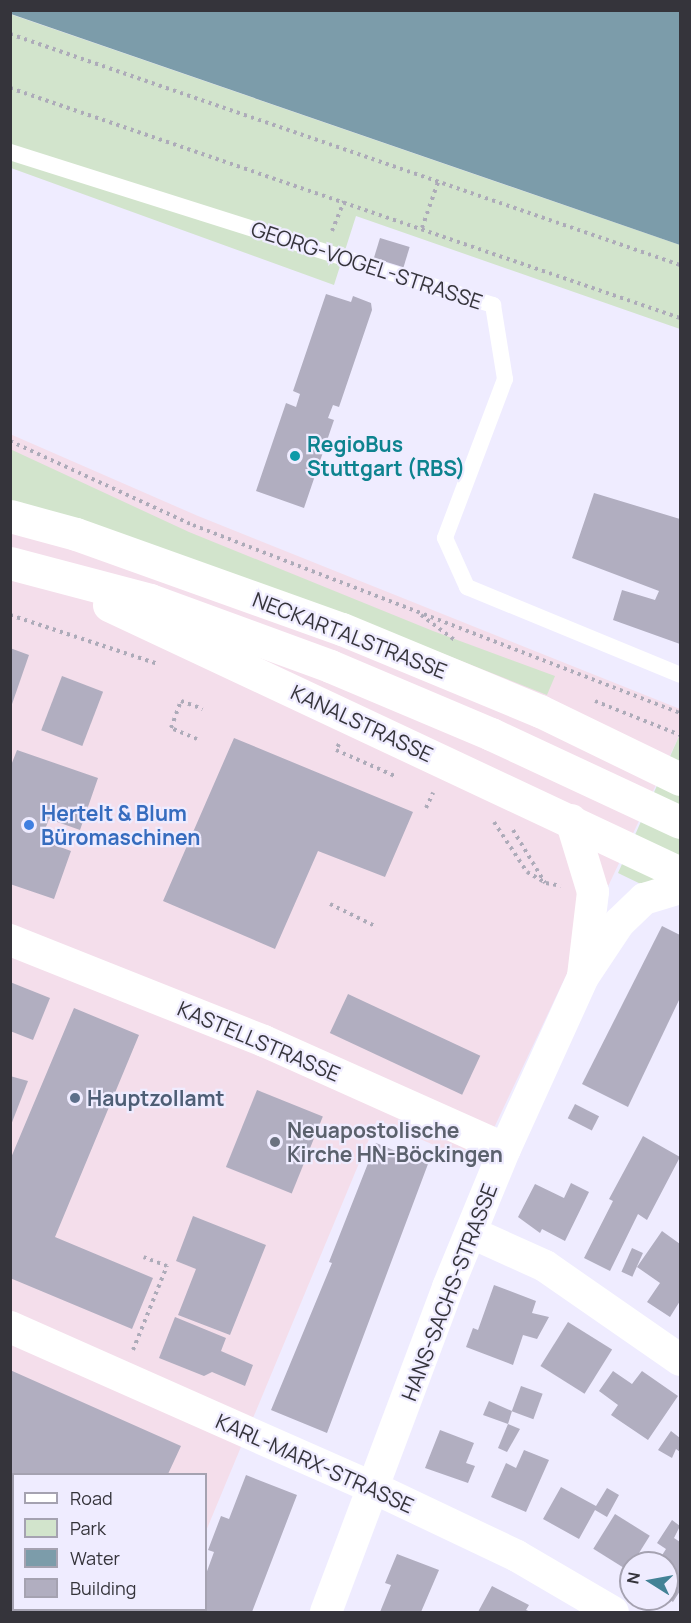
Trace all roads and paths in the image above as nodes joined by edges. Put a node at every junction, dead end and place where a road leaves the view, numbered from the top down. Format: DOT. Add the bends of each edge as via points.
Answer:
graph roads {
  1 [pos="10,34"];
  2 [pos="10,88"];
  3 [pos="10,152"];
  4 [pos="438,182"];
  5 [pos="344,201"];
  6 [pos="422,228"];
  7 [pos="325,251"];
  8 [pos="681,265"];
  9 [pos="681,318"];
  10 [pos="10,441"];
  11 [pos="10,516"];
  12 [pos="10,563"];
  13 [pos="42,572"];
  14 [pos="417,612"];
  15 [pos="10,615"];
  16 [pos="466,646"];
  17 [pos="163,666"];
  18 [pos="681,675"];
  19 [pos="584,696"];
  20 [pos="203,709"];
  21 [pos="681,713"];
  22 [pos="681,735"];
  23 [pos="342,737"];
  24 [pos="197,739"];
  25 [pos="681,778"];
  26 [pos="401,779"];
  27 [pos="422,788"];
  28 [pos="433,793"];
  29 [pos="443,798"];
  30 [pos="426,808"];
  31 [pos="486,818"];
  32 [pos="572,820"];
  33 [pos="681,822"];
  34 [pos="509,823"];
  35 [pos="681,873"];
  36 [pos="546,884"];
  37 [pos="681,888"];
  38 [pos="593,892"];
  39 [pos="330,903"];
  40 [pos="375,926"];
  41 [pos="10,940"];
  42 [pos="583,977"];
  43 [pos="505,1149"];
  44 [pos="472,1233"];
  45 [pos="144,1257"];
  46 [pos="10,1326"];
  47 [pos="681,1360"];
  48 [pos="122,1376"];
  49 [pos="374,1488"];
  50 [pos="326,1612"];
  51 [pos="613,1612"];
  1 -- 4 [label="path"];
  2 -- 5 [label="path"];
  3 -- 7 [label="lane, GEORG-VOGEL-STRASSE"];
  4 -- 6 [label="path"];
  4 -- 8 [label="path"];
  5 -- 6 [label="path"];
  5 -- 7 [label="path"];
  6 -- 9 [label="path"];
  7 -- 18 [label="lane, GEORG-VOGEL-STRASSE" via="493,305 505,379 445,538 467,587"];
  10 -- 14 [label="path" via="193,525"];
  11 -- 25 [label="main road, NECKARTALSTRASSE" via="76,534 342,629 540,711"];
  12 -- 13 [label="main road, NECKARTALSTRASSE"];
  13 -- 32 [label="main road, KANALSTRASSE"];
  13 -- 33 [label="main road, NECKARTALSTRASSE" via="150,600 330,666 491,734"];
  14 -- 16 [label="path"];
  14 -- 21 [label="path"];
  15 -- 17 [label="path"];
  19 -- 22 [label="path"];
  20 -- 24 [label="path" via="182,701 171,728"];
  23 -- 26 [label="path" via="336,750"];
  27 -- 28 [label="path"];
  28 -- 29 [label="path"];
  28 -- 30 [label="path"];
  31 -- 36 [label="path" via="496,823 527,872"];
  32 -- 35 [label="main road, KANALSTRASSE"];
  32 -- 38 [label="street, HANS-SACHS-STRASSE"];
  34 -- 36 [label="path"];
  36 -- 38 [label="path"];
  37 -- 42 [label="street, HANS-SACHS-STRASSE" via="639,903 619,923"];
  38 -- 42 [label="street, HANS-SACHS-STRASSE"];
  39 -- 40 [label="path"];
  41 -- 43 [label="street, KASTELLSTRASSE" via="264,1041"];
  42 -- 43 [label="street, HANS-SACHS-STRASSE"];
  43 -- 44 [label="street, HANS-SACHS-STRASSE"];
  44 -- 47 [label="street" via="545,1266"];
  44 -- 49 [label="street, HANS-SACHS-STRASSE" via="448,1287"];
  45 -- 48 [label="path" via="167,1266"];
  46 -- 48 [label="street, KARL-MARX-STRASSE"];
  48 -- 49 [label="street, KARL-MARX-STRASSE"];
  49 -- 50 [label="street, HANS-SACHS-STRASSE"];
  49 -- 51 [label="street, KARL-MARX-STRASSE" via="517,1556"];
}
